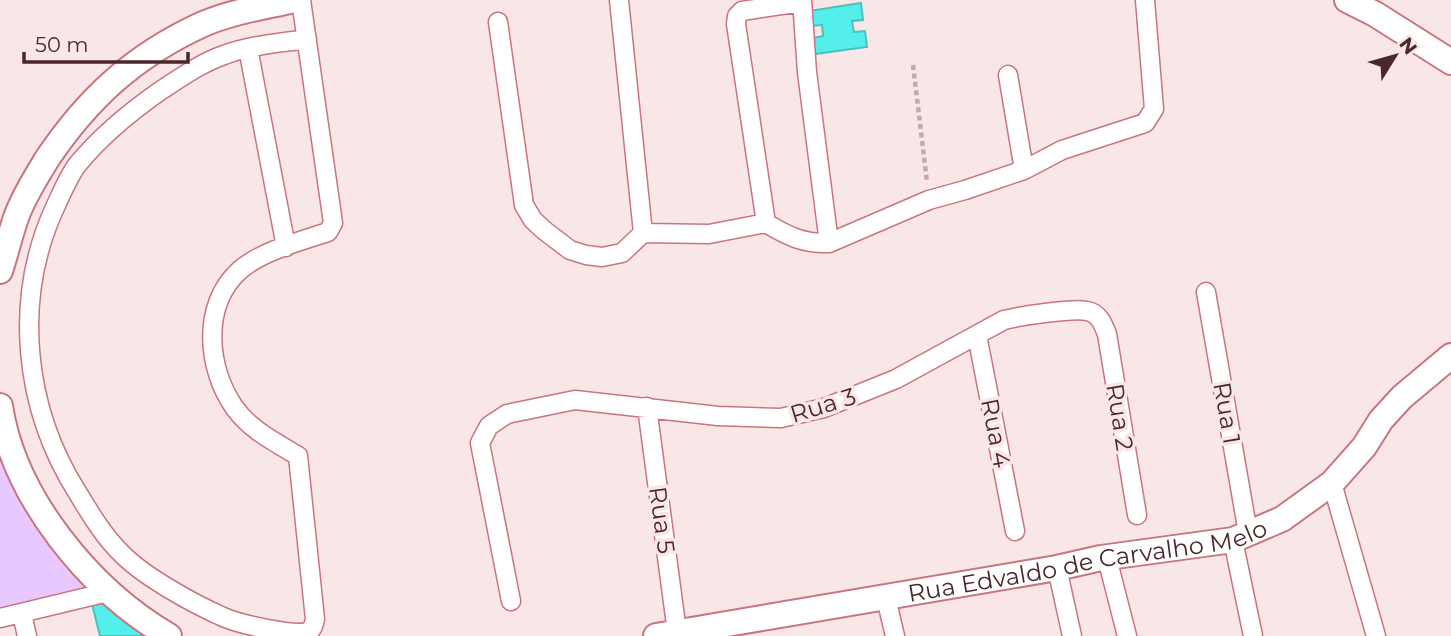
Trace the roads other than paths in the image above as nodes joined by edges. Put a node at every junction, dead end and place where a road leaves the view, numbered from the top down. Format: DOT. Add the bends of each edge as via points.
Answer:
graph roads {
  1 [pos="294,0"];
  2 [pos="301,0"];
  3 [pos="619,0"];
  4 [pos="1145,0"];
  5 [pos="1347,0"];
  6 [pos="802,1"];
  7 [pos="1377,7"];
  8 [pos="498,22"];
  9 [pos="307,39"];
  10 [pos="248,48"];
  11 [pos="1451,62"];
  12 [pos="1008,75"];
  13 [pos="1024,170"];
  14 [pos="766,223"];
  15 [pos="643,233"];
  16 [pos="829,243"];
  17 [pos="286,247"];
  18 [pos="0,271"];
  19 [pos="1206,292"];
  20 [pos="1101,319"];
  21 [pos="977,335"];
  22 [pos="1451,356"];
  23 [pos="0,406"];
  24 [pos="647,407"];
  25 [pos="1332,483"];
  26 [pos="1136,515"];
  27 [pos="1015,531"];
  28 [pos="1240,537"];
  29 [pos="1107,558"];
  30 [pos="1057,568"];
  31 [pos="108,592"];
  32 [pos="886,598"];
  33 [pos="511,601"];
  34 [pos="22,614"];
  35 [pos="0,618"];
  36 [pos="729,630"];
  37 [pos="666,634"];
  38 [pos="27,636"];
  39 [pos="169,636"];
  40 [pos="895,636"];
  41 [pos="1072,636"];
  42 [pos="1127,636"];
  43 [pos="1253,636"];
  44 [pos="1376,636"];
  1 -- 18 [label="street" via="204,24 146,54 116,78 65,132 37,176 18,213"];
  2 -- 9 [label="street"];
  3 -- 15 [label="street"];
  4 -- 13 [label="street" via="1151,116 1062,150"];
  5 -- 7 [label="street"];
  6 -- 14 [label="street" via="742,11 737,16"];
  6 -- 16 [label="street"];
  7 -- 11 [label="street"];
  8 -- 15 [label="street" via="524,205 533,220 570,250 602,257 622,253"];
  9 -- 10 [label="street"];
  9 -- 17 [label="street" via="332,223 328,232"];
  10 -- 17 [label="street"];
  10 -- 17 [label="street" via="201,65 145,101 76,166 48,222 39,255 28,349 33,385 62,469 123,555 171,589 223,617 297,635 307,634 315,619 298,456 253,428 235,408 212,357 213,324 230,281 254,260"];
  12 -- 13 [label="street"];
  13 -- 16 [label="street" via="929,200"];
  14 -- 15 [label="street" via="709,234"];
  14 -- 16 [label="street" via="794,239"];
  19 -- 28 [label="street, Rua 1"];
  20 -- 21 [label="street, Rua 3" via="1088,310 1021,316"];
  20 -- 26 [label="street, Rua 2"];
  21 -- 24 [label="street, Rua 3" via="896,379 824,408 781,418"];
  21 -- 27 [label="street, Rua 4"];
  22 -- 25 [label="street, Rua Edvaldo de Carvalho Melo" via="1402,397"];
  23 -- 31 [label="street" via="10,444 47,520"];
  24 -- 33 [label="street, Rua 3" via="575,400 506,414 489,426 480,443"];
  24 -- 37 [label="street, Rua 5"];
  25 -- 28 [label="street, Rua Edvaldo de Carvalho Melo" via="1282,519"];
  25 -- 44 [label="street"];
  28 -- 29 [label="street, Rua Edvaldo de Carvalho Melo"];
  28 -- 43 [label="street, Rua 1"];
  29 -- 30 [label="street, Rua Edvaldo de Carvalho Melo"];
  29 -- 42 [label="street"];
  30 -- 32 [label="street, Rua Edvaldo de Carvalho Melo"];
  30 -- 41 [label="street"];
  31 -- 34 [label="street"];
  31 -- 39 [label="street"];
  32 -- 36 [label="street, Rua Edvaldo de Carvalho Melo"];
  32 -- 40 [label="street"];
  34 -- 35 [label="street"];
  34 -- 38 [label="street"];
  36 -- 37 [label="street, Rua Edvaldo de Carvalho Melo"];
}
